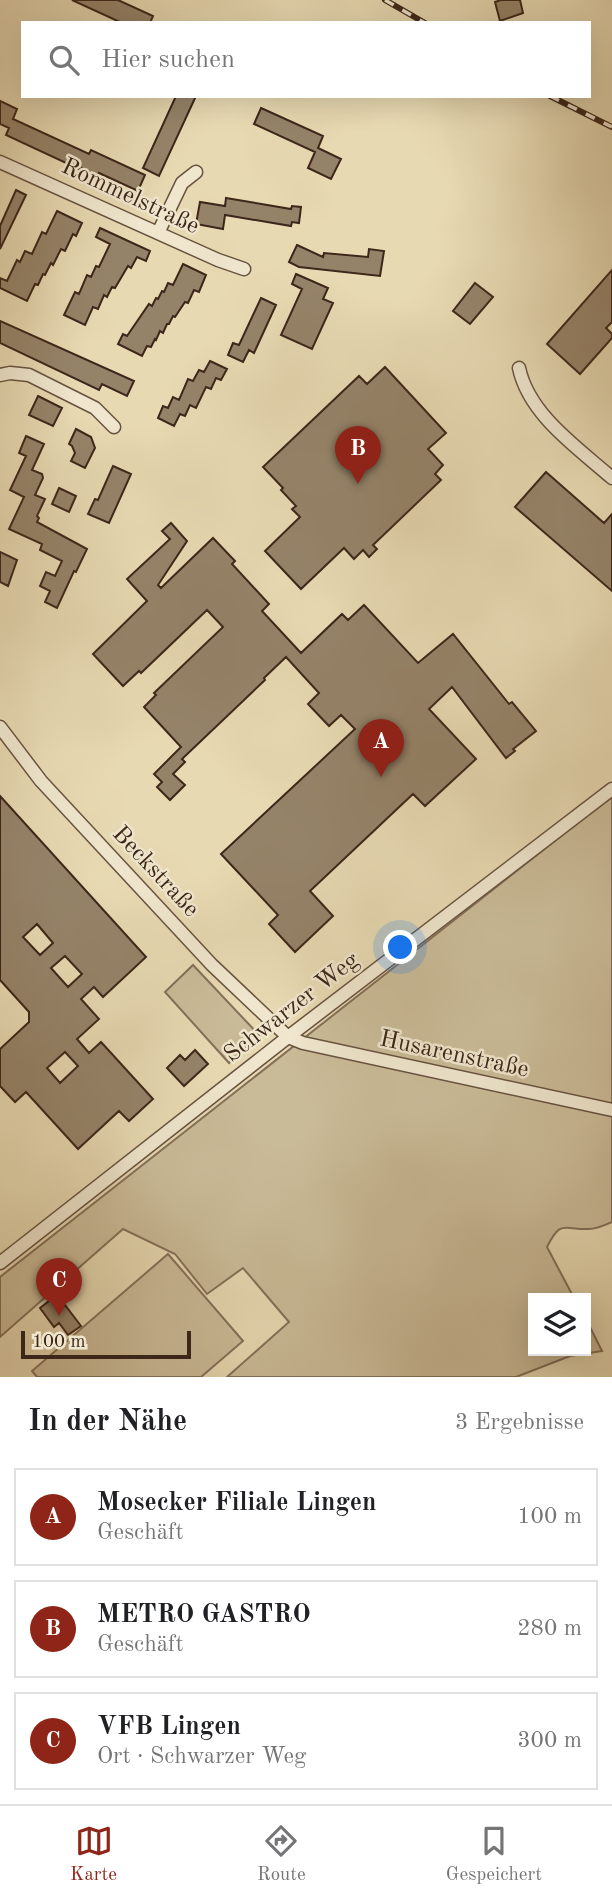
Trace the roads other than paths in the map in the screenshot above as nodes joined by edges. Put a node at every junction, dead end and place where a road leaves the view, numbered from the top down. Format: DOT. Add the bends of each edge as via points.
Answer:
graph roads {
  1 [pos="0,162"];
  2 [pos="196,172"];
  3 [pos="158,233"];
  4 [pos="244,269"];
  5 [pos="519,369"];
  6 [pos="0,375"];
  7 [pos="114,427"];
  8 [pos="612,478"];
  9 [pos="0,727"];
  10 [pos="612,789"];
  11 [pos="288,1037"];
  12 [pos="612,1110"];
  13 [pos="0,1263"];
  1 -- 3 [label="street, Rommelstraße"];
  2 -- 3 [label="street" via="182,183"];
  3 -- 4 [label="street, Rommelstraße"];
  5 -- 8 [label="street" via="548,419"];
  6 -- 7 [label="street" via="29,376 95,408"];
  9 -- 11 [label="street, Beckstraße" via="41,781 212,965"];
  10 -- 11 [label="street, Schwarzer Weg"];
  11 -- 12 [label="street, Husarenstraße" via="303,1044"];
  11 -- 13 [label="street, Schwarzer Weg"];
}
